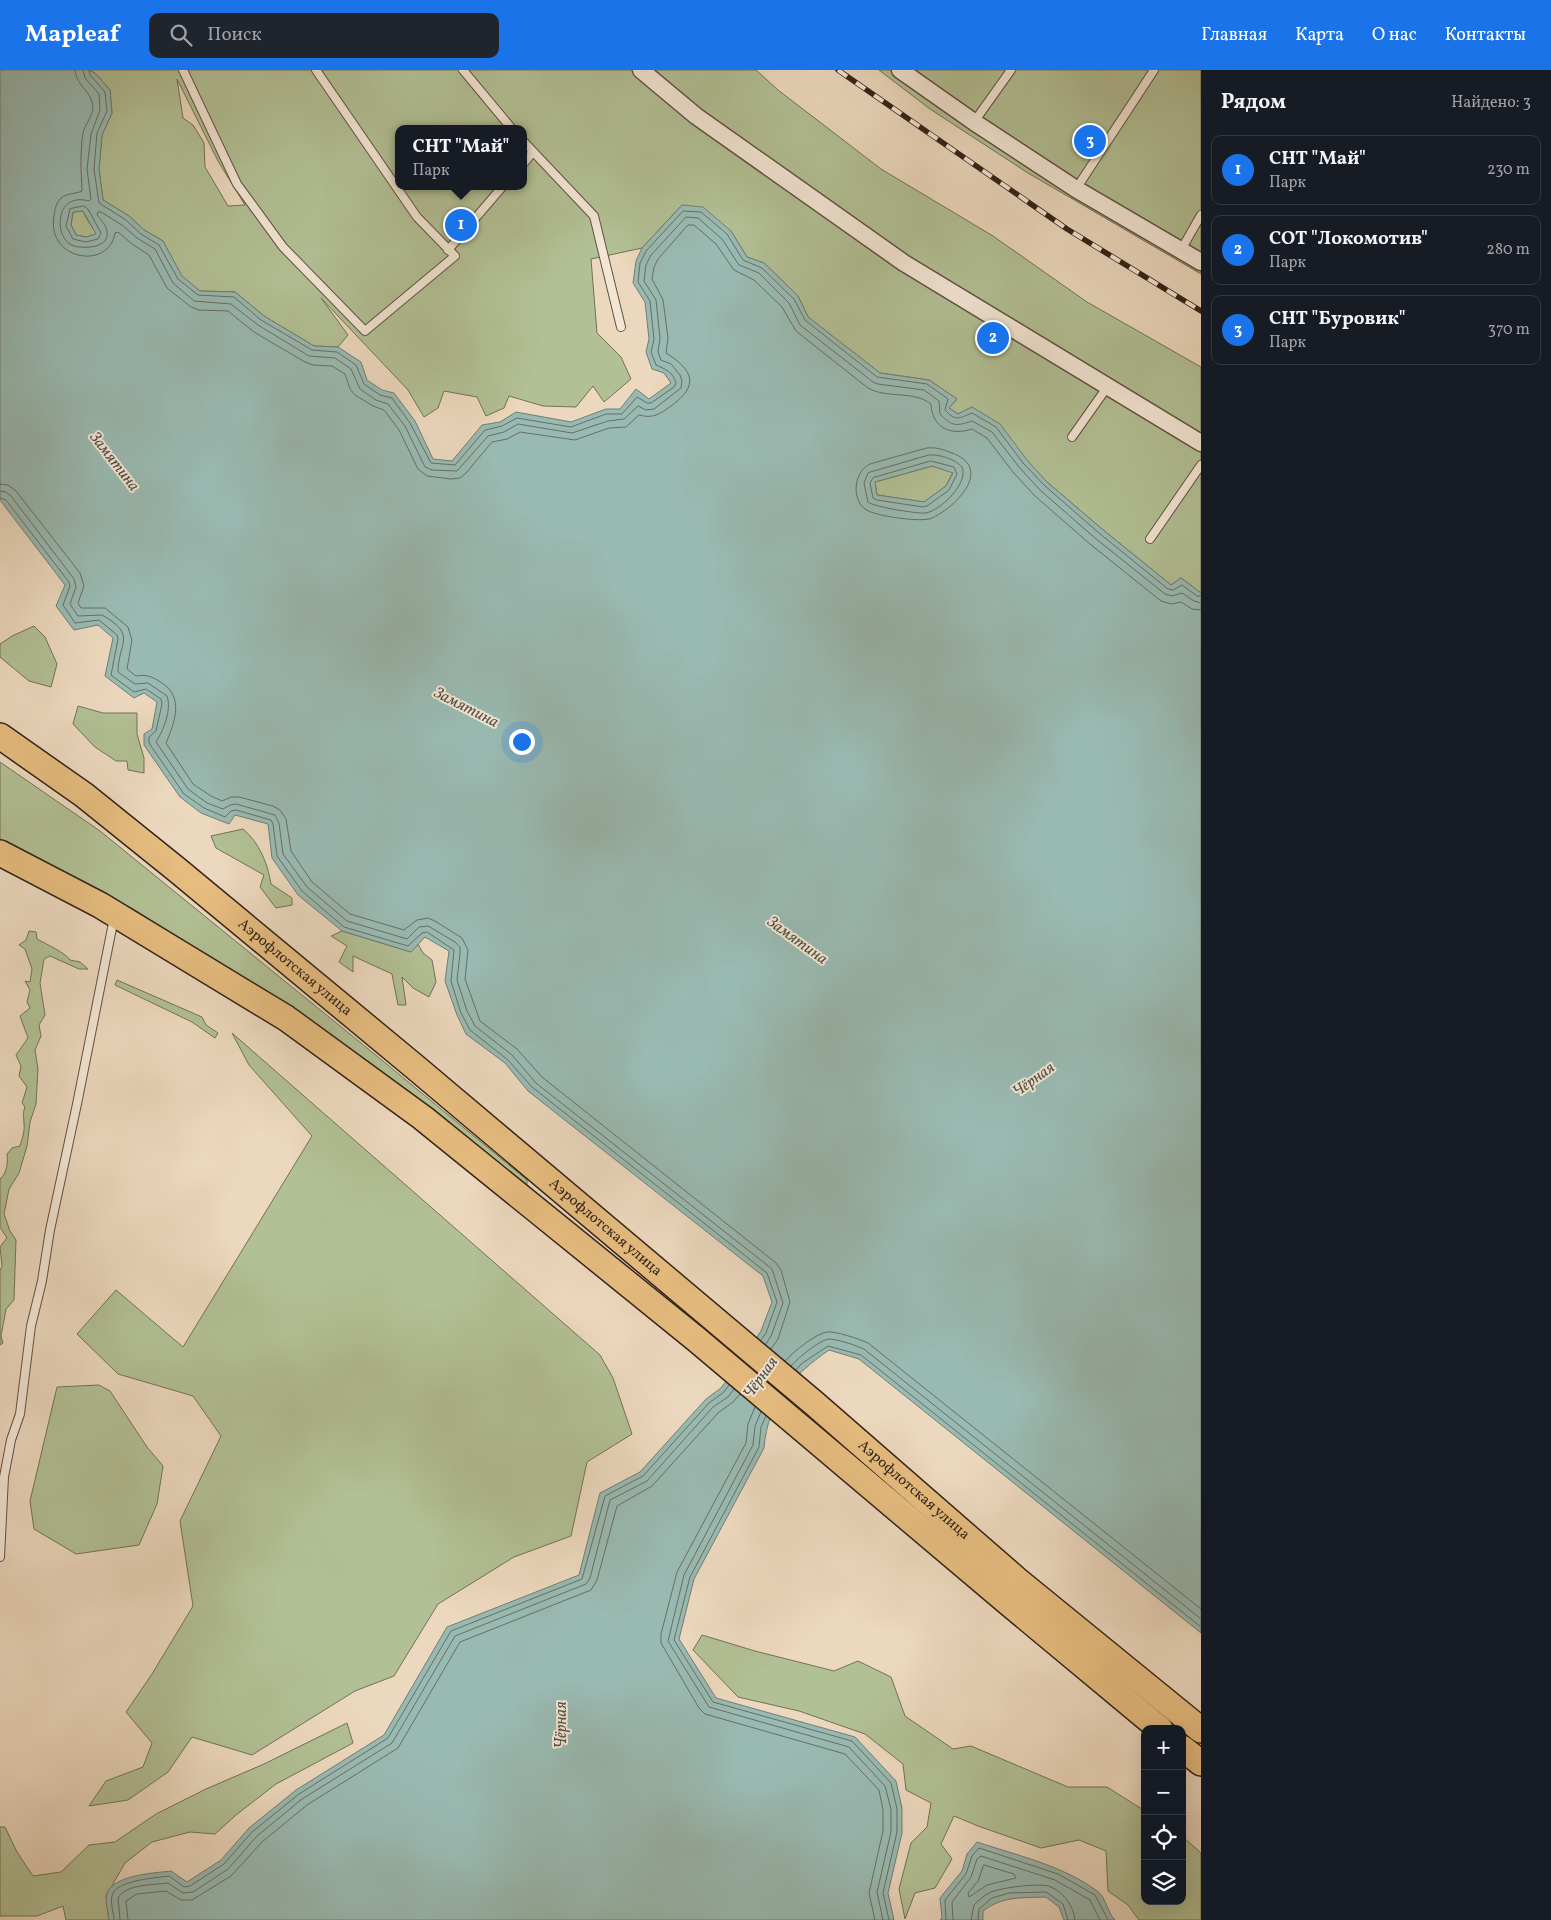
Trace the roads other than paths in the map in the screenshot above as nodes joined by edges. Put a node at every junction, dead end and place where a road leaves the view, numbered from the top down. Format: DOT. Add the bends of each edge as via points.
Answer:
graph roads {
  1 [pos="183,70"];
  2 [pos="316,70"];
  3 [pos="463,70"];
  4 [pos="641,70"];
  5 [pos="900,70"];
  6 [pos="1011,70"];
  7 [pos="1154,70"];
  8 [pos="974,122"];
  9 [pos="509,125"];
  10 [pos="527,146"];
  11 [pos="532,153"];
  12 [pos="527,159"];
  13 [pos="395,185"];
  14 [pos="1076,189"];
  15 [pos="398,190"];
  16 [pos="500,190"];
  17 [pos="1201,215"];
  18 [pos="448,250"];
  19 [pos="1181,250"];
  20 [pos="1201,262"];
  21 [pos="621,327"];
  22 [pos="1108,386"];
  23 [pos="1072,437"];
  24 [pos="1201,443"];
  25 [pos="1201,465"];
  26 [pos="1150,539"];
  27 [pos="0,736"];
  28 [pos="0,853"];
  29 [pos="115,914"];
  30 [pos="0,1557"];
  31 [pos="1155,1725"];
  32 [pos="1201,1730"];
  33 [pos="1186,1751"];
  34 [pos="1201,1763"];
  1 -- 18 [label="lane" via="238,184 283,247 365,331 455,256"];
  2 -- 13 [label="lane"];
  3 -- 9 [label="lane"];
  4 -- 22 [label="street" via="696,116 904,263"];
  5 -- 8 [label="street"];
  6 -- 8 [label="lane"];
  7 -- 14 [label="lane"];
  8 -- 14 [label="street"];
  10 -- 11 [label="lane"];
  11 -- 12 [label="lane"];
  11 -- 21 [label="lane" via="594,216"];
  14 -- 19 [label="street"];
  15 -- 18 [label="lane" via="417,217"];
  16 -- 18 [label="lane"];
  17 -- 19 [label="lane"];
  19 -- 20 [label="street"];
  22 -- 23 [label="lane"];
  22 -- 24 [label="street"];
  25 -- 26 [label="lane"];
  27 -- 32 [label="main road, Аэрофлотская улица" via="84,795 415,1067 815,1404 1017,1580"];
  28 -- 29 [label="main road, Аэрофлотская улица"];
  29 -- 30 [label="lane" via="31,1326 20,1414 4,1476"];
  29 -- 31 [label="main road, Аэрофлотская улица" via="286,1018 423,1118 696,1339"];
  33 -- 34 [label="main road"];
}
